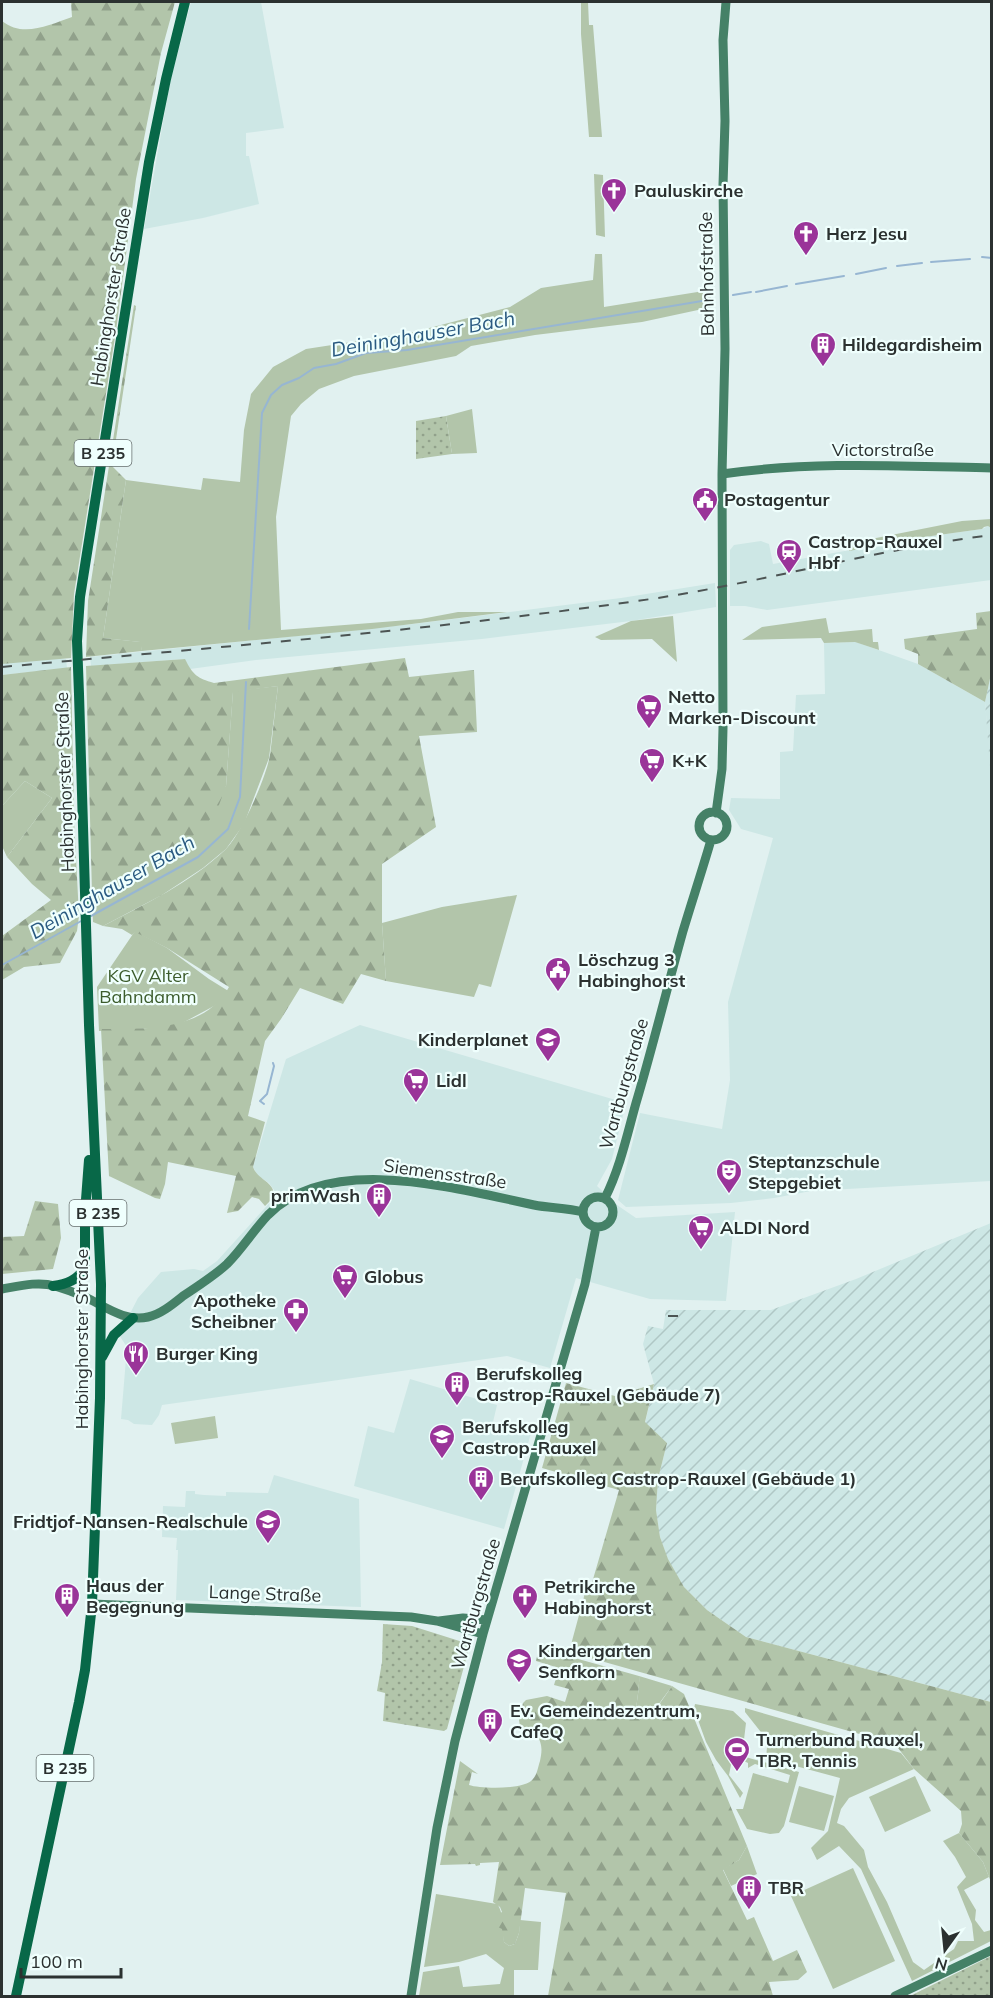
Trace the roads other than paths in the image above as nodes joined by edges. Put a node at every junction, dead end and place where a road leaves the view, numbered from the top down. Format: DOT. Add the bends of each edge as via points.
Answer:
graph roads {
  1 [pos="185,2"];
  2 [pos="726,2"];
  3 [pos="992,468"];
  4 [pos="722,474"];
  5 [pos="716,813"];
  6 [pos="711,840"];
  7 [pos="93,1121"];
  8 [pos="605,1198"];
  9 [pos="583,1212"];
  10 [pos="596,1227"];
  11 [pos="53,1286"];
  12 [pos="2,1289"];
  13 [pos="100,1305"];
  14 [pos="133,1318"];
  15 [pos="100,1360"];
  16 [pos="92,1604"];
  17 [pos="487,1620"];
  18 [pos="436,1621"];
  19 [pos="483,1634"];
  20 [pos="992,1950"];
  21 [pos="16,1996"];
  22 [pos="411,1996"];
  23 [pos="896,1996"];
  1 -- 7 [label="main road, Habinghorster Straße / B 235" via="150,162 80,597 77,641"];
  2 -- 4 [label="main road, Bahnhofstraße"];
  3 -- 4 [label="main road, Victorstraße" via="774,467"];
  4 -- 5 [label="main road, Bahnhofstraße" via="723,752"];
  5 -- 6 [label="main road" via="724,818 727,828 723,836"];
  5 -- 6 [label="main road" via="706,814 700,822 701,833"];
  6 -- 8 [label="main road, Wartburgstraße" via="626,1140"];
  7 -- 11 [label="main road" via="85,1213 85,1269 68,1284"];
  7 -- 13 [label="main road, Habinghorster Straße / B 235"];
  8 -- 9 [label="main road" via="590,1199"];
  8 -- 10 [label="main road" via="612,1205 612,1218 604,1226"];
  9 -- 10 [label="main road" via="587,1222"];
  9 -- 14 [label="main road, Siemensstraße" via="420,1184 336,1182 291,1198 268,1215 216,1273 161,1311"];
  10 -- 17 [label="main road, Wartburgstraße" via="585,1284"];
  11 -- 12 [label="main road" via="29,1284"];
  11 -- 13 [label="main road"];
  13 -- 14 [label="main road"];
  13 -- 15 [label="main road, Habinghorster Straße / B 235"];
  14 -- 15 [label="main road" via="114,1335"];
  15 -- 16 [label="main road, Habinghorster Straße / B 235"];
  16 -- 18 [label="main road, Lange Straße"];
  16 -- 21 [label="main road, B 235" via="80,1702"];
  17 -- 18 [label="main road, Lange Straße"];
  17 -- 19 [label="main road, Wartburgstraße"];
  18 -- 19 [label="main road, Lange Straße"];
  19 -- 22 [label="main road, Wartburgstraße" via="448,1774"];
  20 -- 23 [label="main road"];
}
